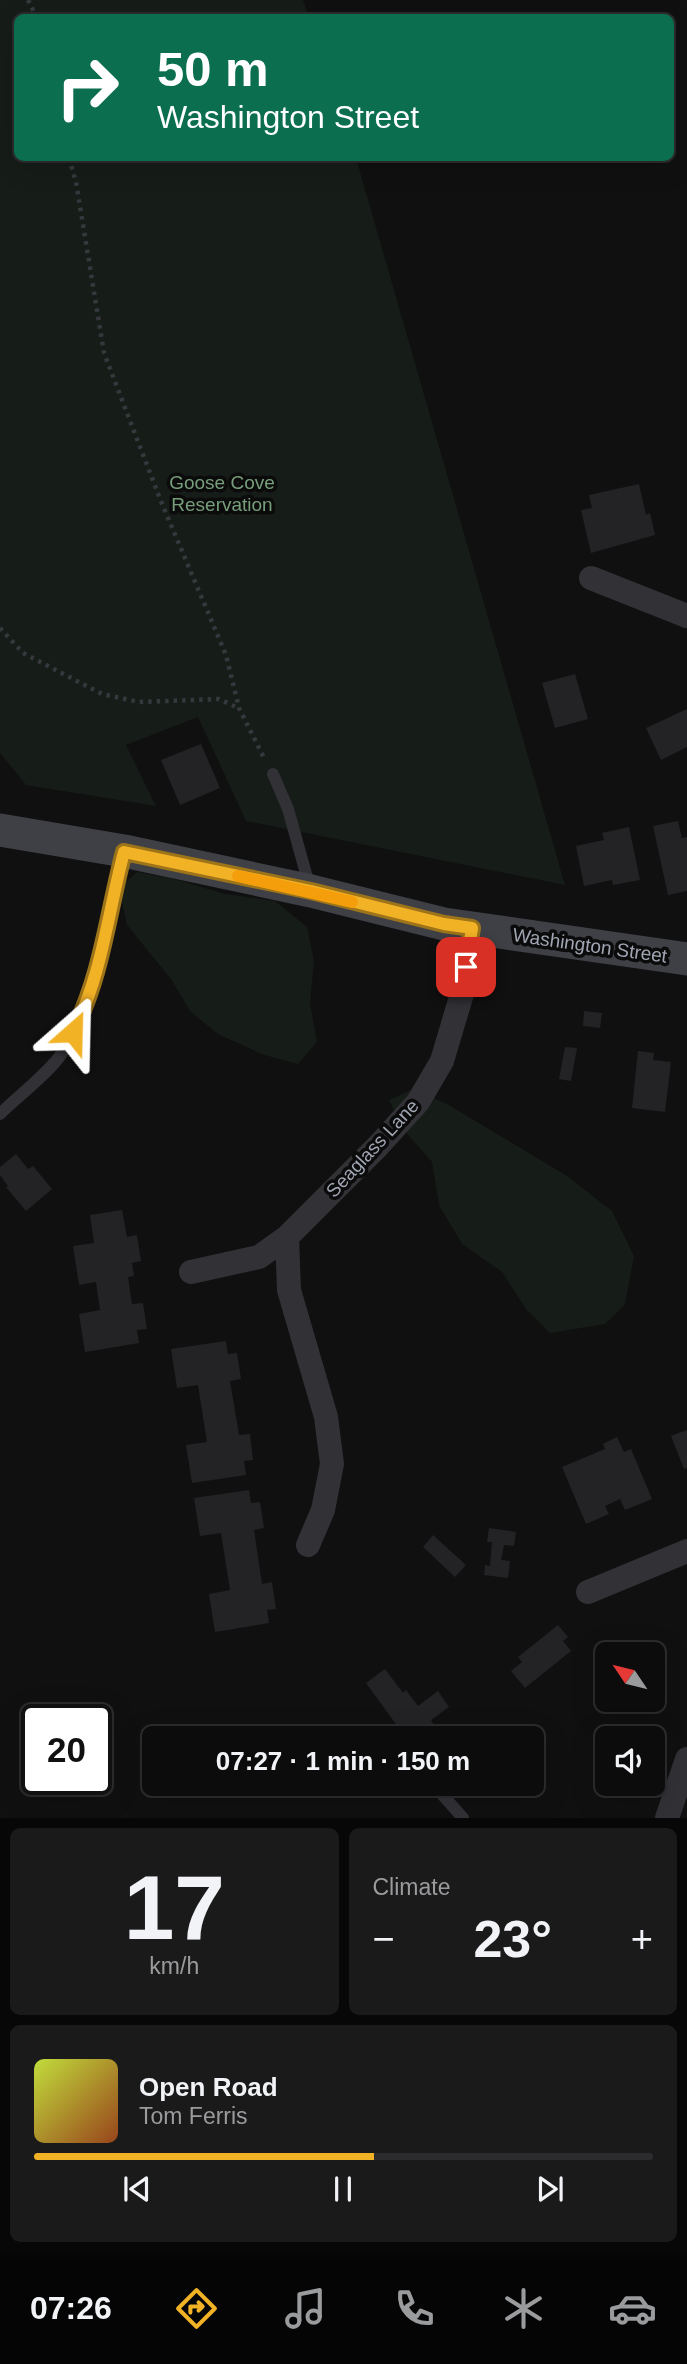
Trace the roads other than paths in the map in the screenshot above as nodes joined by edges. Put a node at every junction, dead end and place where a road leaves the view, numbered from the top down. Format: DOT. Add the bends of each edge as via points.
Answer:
graph roads {
  1 [pos="591,578"];
  2 [pos="687,616"];
  3 [pos="273,774"];
  4 [pos="0,830"];
  5 [pos="124,852"];
  6 [pos="311,891"];
  7 [pos="472,928"];
  8 [pos="687,959"];
  9 [pos="0,1114"];
  10 [pos="287,1237"];
  11 [pos="191,1272"];
  12 [pos="308,1545"];
  13 [pos="687,1551"];
  14 [pos="588,1592"];
  15 [pos="687,1759"];
  16 [pos="444,1796"];
  17 [pos="463,1818"];
  18 [pos="667,1818"];
  1 -- 2 [label="street"];
  3 -- 6 [label="lane"];
  4 -- 5 [label="main road, Washington Street"];
  5 -- 6 [label="main road, Washington Street"];
  5 -- 9 [label="lane" via="85,1009 61,1055"];
  6 -- 7 [label="main road, Washington Street"];
  7 -- 8 [label="main road, Washington Street"];
  7 -- 10 [label="street, Seaglass Lane" via="464,987 436,1072 418,1102"];
  10 -- 11 [label="street, Seaglass Lane" via="259,1258"];
  10 -- 12 [label="street" via="289,1290 326,1417 332,1464 323,1510"];
  13 -- 14 [label="street"];
  15 -- 18 [label="street"];
  16 -- 17 [label="lane"];
}
